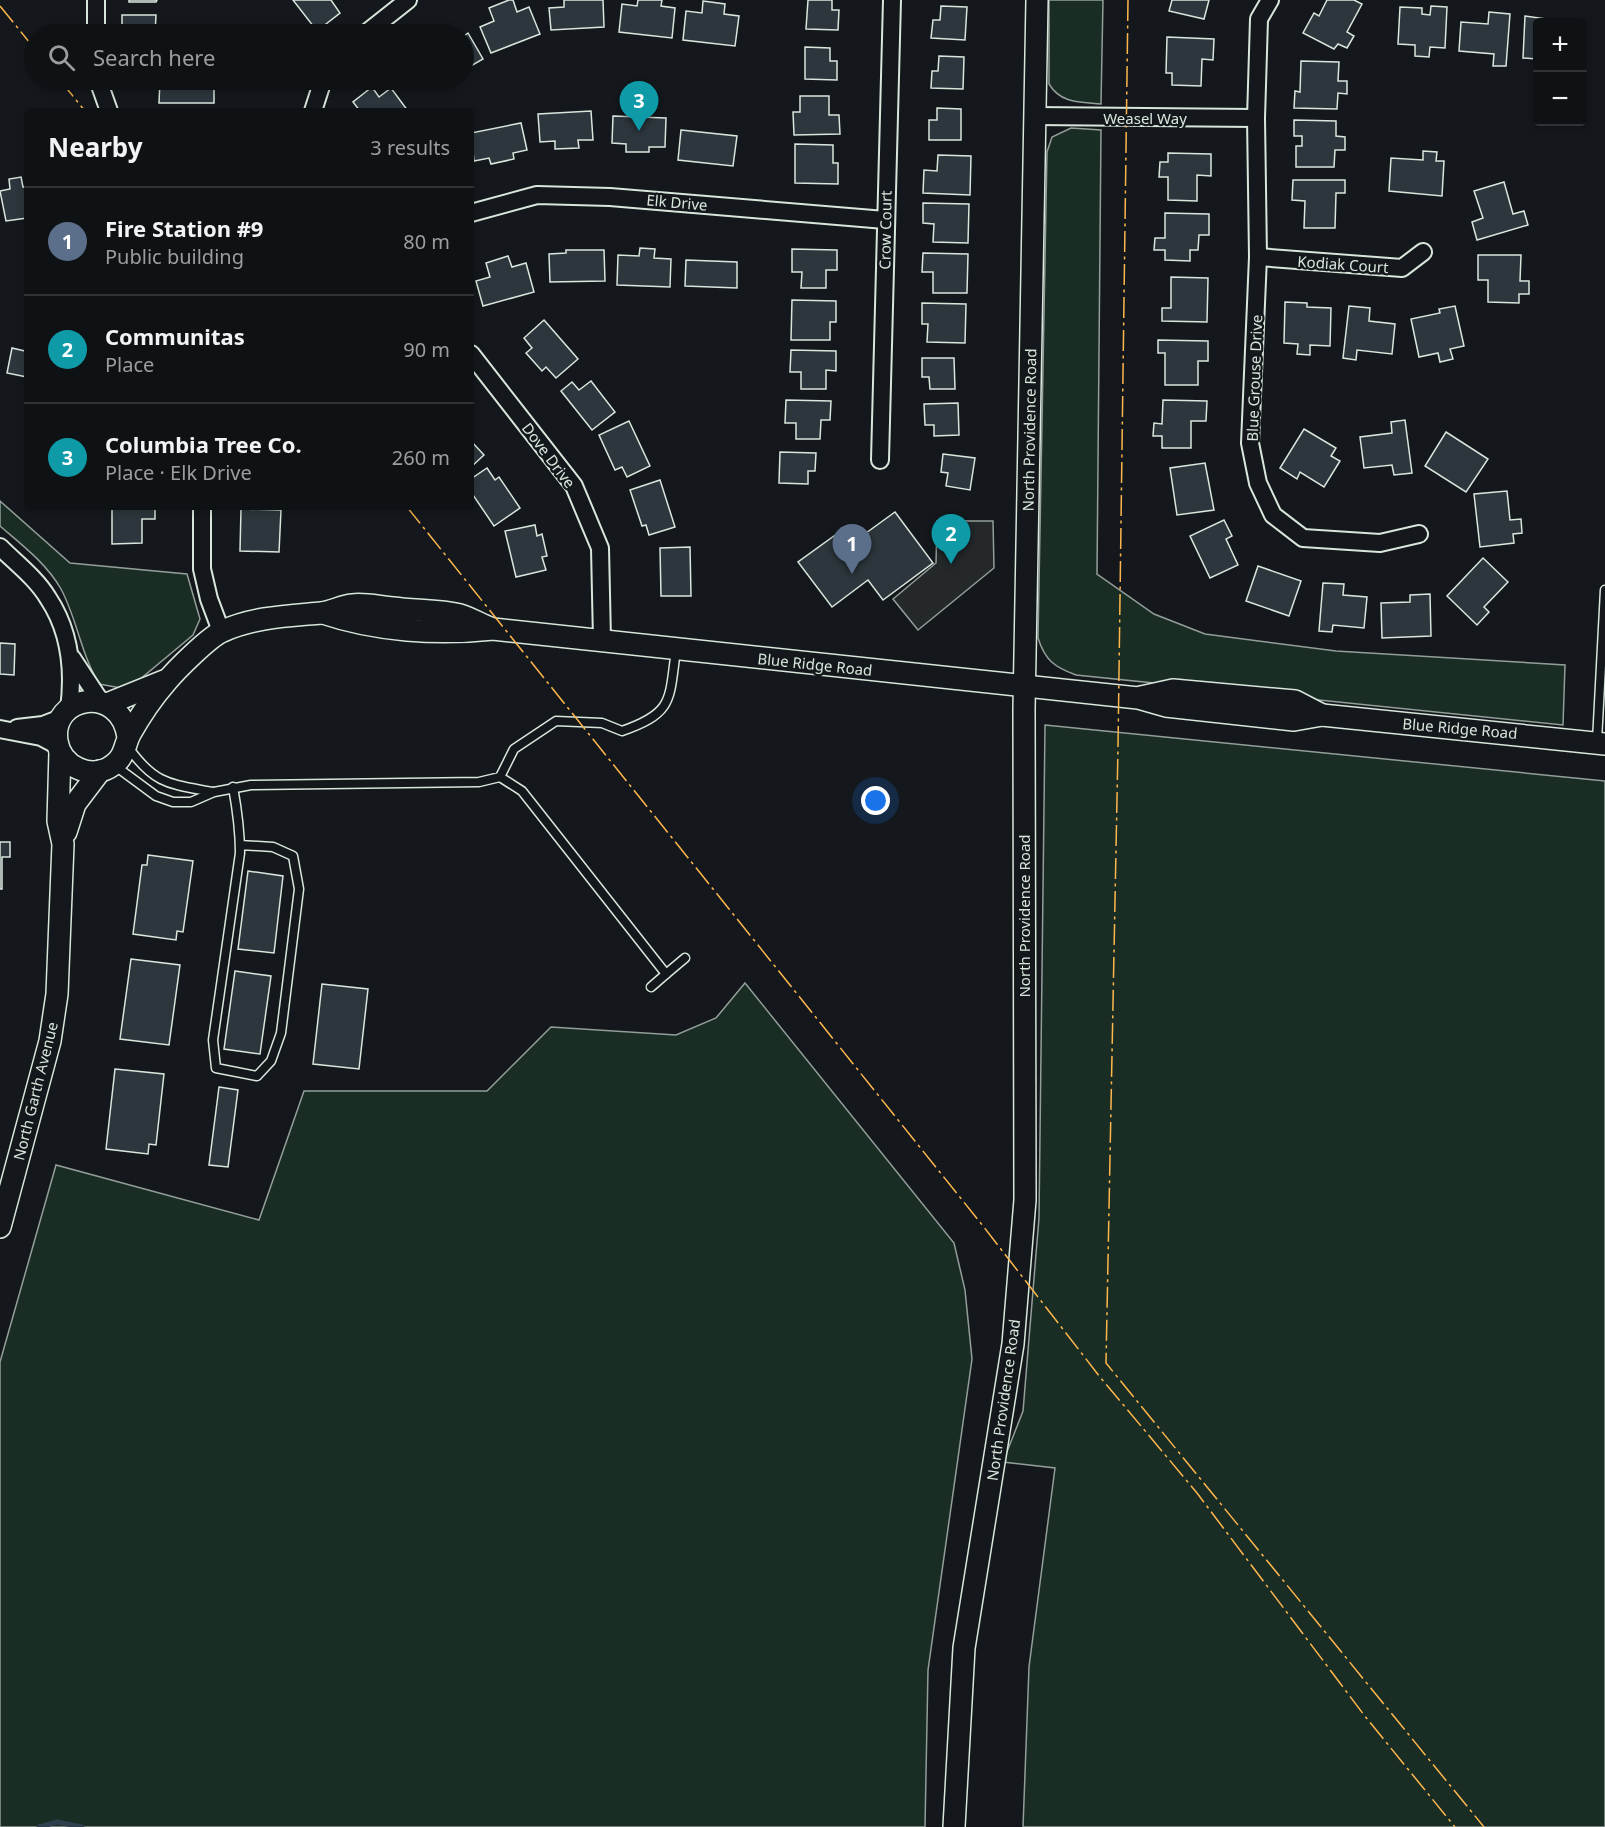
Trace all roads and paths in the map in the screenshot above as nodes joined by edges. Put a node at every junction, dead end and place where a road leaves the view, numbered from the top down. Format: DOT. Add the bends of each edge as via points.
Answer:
graph roads {
  1 [pos="96,0"];
  2 [pos="408,0"];
  3 [pos="892,0"];
  4 [pos="1037,0"];
  5 [pos="1270,0"];
  6 [pos="96,24"];
  7 [pos="378,24"];
  8 [pos="102,90"];
  9 [pos="319,90"];
  10 [pos="313,106"];
  11 [pos="108,108"];
  12 [pos="1035,116"];
  13 [pos="1256,118"];
  14 [pos="474,212"];
  15 [pos="885,219"];
  16 [pos="1423,252"];
  17 [pos="1258,257"];
  18 [pos="474,358"];
  19 [pos="880,460"];
  20 [pos="202,510"];
  21 [pos="1419,534"];
  22 [pos="0,547"];
  23 [pos="1605,590"];
  24 [pos="1605,605"];
  25 [pos="221,631"];
  26 [pos="602,640"];
  27 [pos="676,650"];
  28 [pos="70,655"];
  29 [pos="1603,668"];
  30 [pos="167,680"];
  31 [pos="1024,686"];
  32 [pos="104,703"];
  33 [pos="65,714"];
  34 [pos="4,729"];
  35 [pos="127,741"];
  36 [pos="1602,742"];
  37 [pos="59,749"];
  38 [pos="107,768"];
  39 [pos="500,777"];
  40 [pos="233,787"];
  41 [pos="213,792"];
  42 [pos="63,844"];
  43 [pos="240,845"];
  44 [pos="685,958"];
  45 [pos="666,974"];
  46 [pos="651,987"];
  47 [pos="0,1227"];
  48 [pos="954,1827"];
  1 -- 6 [label="street"];
  2 -- 7 [label="street"];
  3 -- 15 [label="street, Crow Court"];
  4 -- 12 [label="street, North Providence Road"];
  5 -- 13 [label="street, Blue Grouse Drive" via="1259,19"];
  8 -- 11 [label="street"];
  9 -- 10 [label="street"];
  12 -- 13 [label="street, Weasel Way"];
  12 -- 31 [label="street, North Providence Road"];
  13 -- 17 [label="street, Blue Grouse Drive"];
  14 -- 15 [label="street, Elk Drive" via="537,195 610,197"];
  15 -- 19 [label="street, Crow Court"];
  16 -- 17 [label="street, Kodiak Court" via="1402,268"];
  17 -- 21 [label="street, Blue Grouse Drive" via="1250,443 1258,483 1273,516 1303,538 1380,543"];
  18 -- 26 [label="street, Dove Drive" via="574,486 600,548"];
  20 -- 25 [label="street" via="202,569"];
  22 -- 28 [label="street" via="48,597"];
  23 -- 24 [label="lane"];
  24 -- 29 [label="lane"];
  25 -- 26 [label="street, Blue Ridge Road" via="290,614 323,613 353,623 455,633 493,629"];
  25 -- 30 [label="street, Blue Ridge Road"];
  26 -- 27 [label="street, Blue Ridge Road"];
  27 -- 31 [label="street, Blue Ridge Road"];
  27 -- 39 [label="lane" via="669,700 651,721 622,730 602,723 556,721 514,749"];
  28 -- 32 [label="street"];
  28 -- 33 [label="street" via="72,680"];
  29 -- 36 [label="lane"];
  30 -- 32 [label="street, Blue Ridge Road"];
  30 -- 35 [label="street, Blue Ridge Road" via="147,705"];
  31 -- 36 [label="street, Blue Ridge Road" via="1294,720 1323,716"];
  31 -- 48 [label="street, North Providence Road" via="1025,1200 1013,1344 964,1648"];
  32 -- 33 [label="street" via="90,700"];
  32 -- 35 [label="street" via="121,715"];
  33 -- 34 [label="street" via="43,724"];
  33 -- 37 [label="street" via="57,729"];
  34 -- 37 [label="street" via="41,737"];
  35 -- 38 [label="street" via="120,759"];
  35 -- 41 [label="lane" via="142,767 159,780"];
  37 -- 38 [label="street" via="76,768"];
  37 -- 42 [label="street, North Garth Avenue" via="58,821"];
  38 -- 41 [label="lane" via="173,802 191,801"];
  38 -- 42 [label="street, North Garth Avenue" via="75,804"];
  39 -- 40 [label="lane" via="479,782"];
  39 -- 45 [label="lane" via="522,791"];
  40 -- 41 [label="lane"];
  40 -- 43 [label="lane"];
  42 -- 47 [label="street, North Garth Avenue" via="57,994 50,1041"];
  43 -- 43 [label="lane" via="213,1040 216,1068 257,1076 271,1061 281,1033 299,889 293,856 273,847"];
  44 -- 45 [label="lane"];
  45 -- 46 [label="lane"];
}
